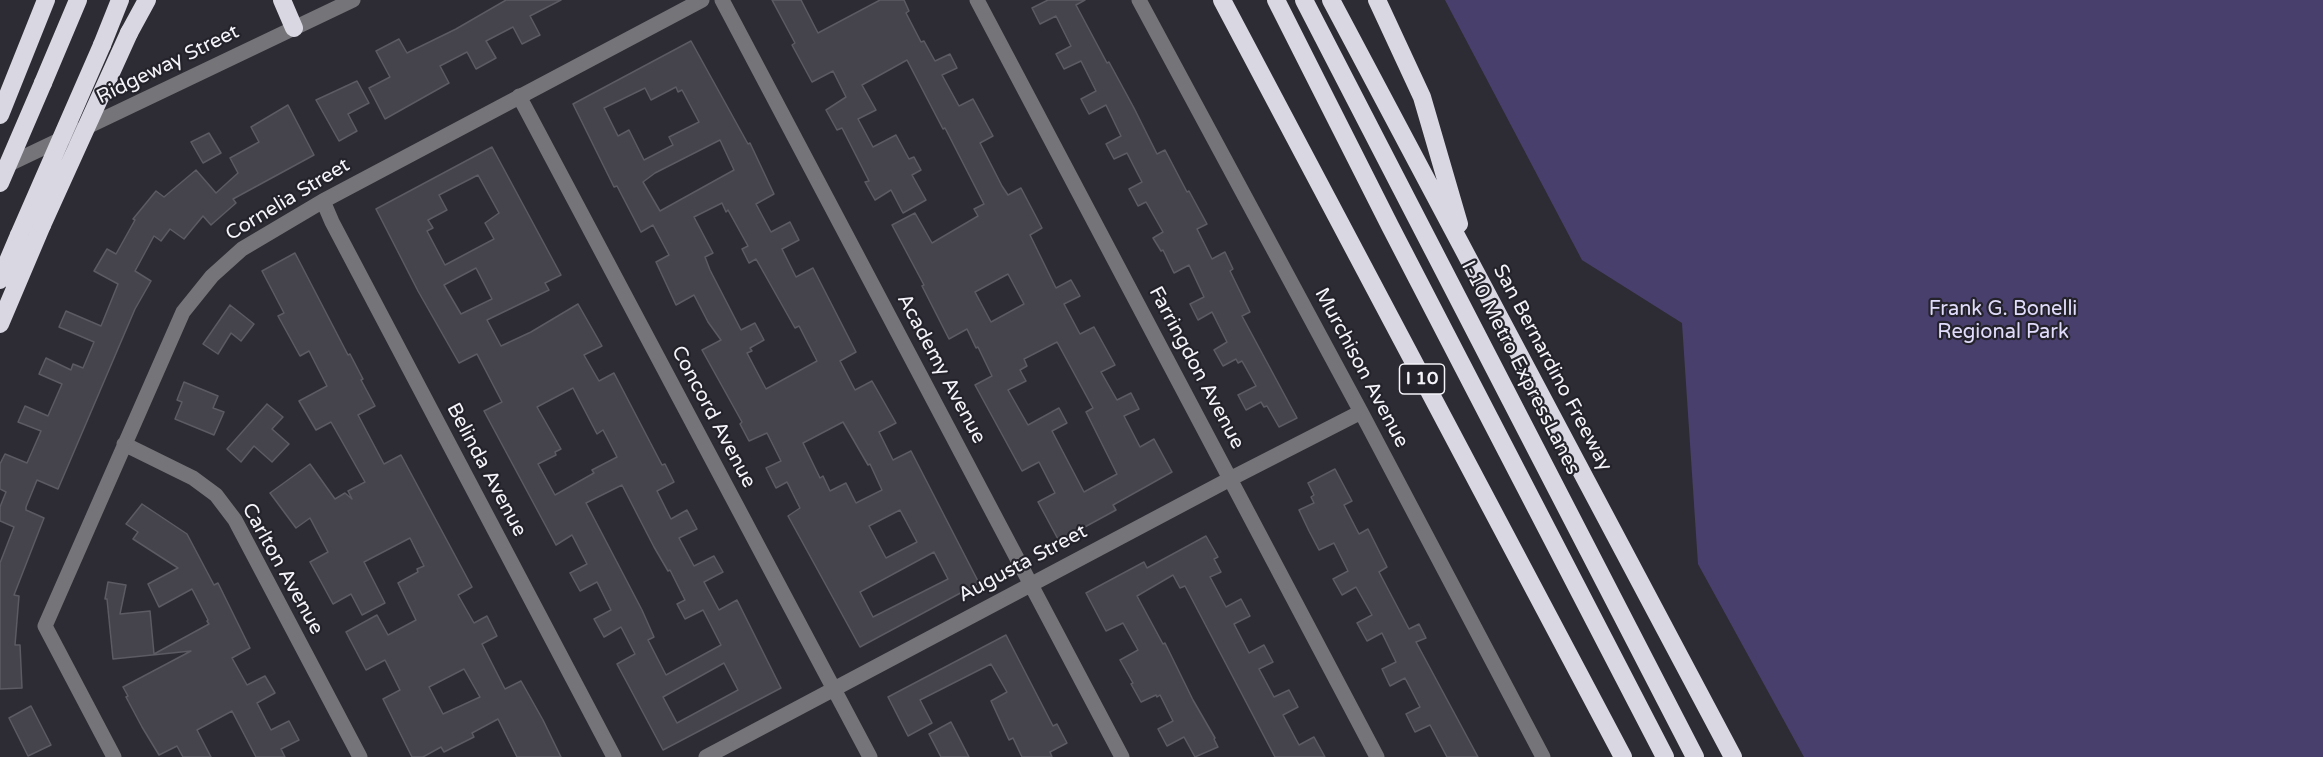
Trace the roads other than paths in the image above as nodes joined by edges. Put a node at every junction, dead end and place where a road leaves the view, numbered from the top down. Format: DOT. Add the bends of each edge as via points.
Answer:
graph roads {
  1 [pos="46,0"];
  2 [pos="78,0"];
  3 [pos="120,0"];
  4 [pos="147,0"];
  5 [pos="282,0"];
  6 [pos="353,0"];
  7 [pos="702,0"];
  8 [pos="723,0"];
  9 [pos="976,0"];
  10 [pos="1139,0"];
  11 [pos="1222,0"];
  12 [pos="1276,0"];
  13 [pos="1304,0"];
  14 [pos="1331,0"];
  15 [pos="1377,0"];
  16 [pos="294,28"];
  17 [pos="519,96"];
  18 [pos="0,115"];
  19 [pos="0,169"];
  20 [pos="0,183"];
  21 [pos="323,201"];
  22 [pos="1470,261"];
  23 [pos="0,280"];
  24 [pos="0,324"];
  25 [pos="1361,412"];
  26 [pos="124,444"];
  27 [pos="1230,478"];
  28 [pos="1030,584"];
  29 [pos="834,689"];
  30 [pos="114,757"];
  31 [pos="360,757"];
  32 [pos="614,757"];
  33 [pos="706,757"];
  34 [pos="870,757"];
  35 [pos="1122,757"];
  36 [pos="1377,757"];
  37 [pos="1544,757"];
  38 [pos="1623,757"];
  39 [pos="1665,757"];
  40 [pos="1695,757"];
  41 [pos="1733,757"];
  1 -- 18 [label="highway"];
  2 -- 20 [label="highway, bridge"];
  3 -- 23 [label="highway, bridge"];
  4 -- 24 [label="highway, bridge"];
  5 -- 16 [label="highway"];
  6 -- 16 [label="street, Ridgeway Street"];
  7 -- 17 [label="street, Cornelia Street"];
  8 -- 28 [label="street, Academy Avenue"];
  9 -- 27 [label="street, Farringdon Avenue"];
  10 -- 25 [label="street, Murchison Avenue"];
  11 -- 38 [label="highway, I 10"];
  12 -- 39 [label="highway"];
  13 -- 40 [label="highway, I-10 Metro ExpressLanes"];
  14 -- 22 [label="highway, San Bernardino Freeway"];
  15 -- 22 [label="highway" via="1422,97"];
  16 -- 19 [label="street, Ridgeway Street"];
  17 -- 21 [label="street, Cornelia Street"];
  17 -- 29 [label="street, Concord Avenue"];
  21 -- 26 [label="street, Cornelia Street" via="242,249 212,276 183,312"];
  21 -- 32 [label="street, Belinda Avenue"];
  22 -- 41 [label="highway, San Bernardino Freeway"];
  25 -- 27 [label="street, Augusta Street"];
  25 -- 37 [label="street, Murchison Avenue"];
  26 -- 30 [label="street, Cornelia Street" via="45,626"];
  26 -- 31 [label="street, Carlton Avenue" via="193,478 216,495 235,520"];
  27 -- 28 [label="street, Augusta Street"];
  27 -- 36 [label="street, Farringdon Avenue"];
  28 -- 29 [label="street, Augusta Street"];
  28 -- 35 [label="street, Academy Avenue"];
  29 -- 33 [label="street, Augusta Street"];
  29 -- 34 [label="street, Concord Avenue"];
}
